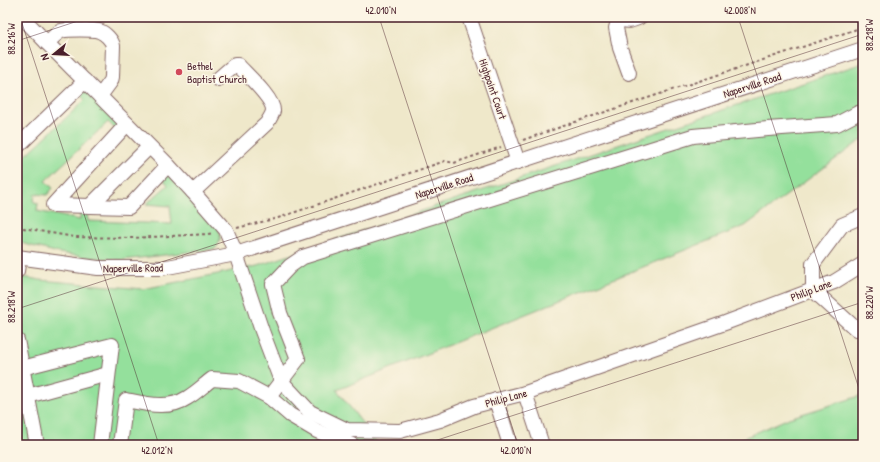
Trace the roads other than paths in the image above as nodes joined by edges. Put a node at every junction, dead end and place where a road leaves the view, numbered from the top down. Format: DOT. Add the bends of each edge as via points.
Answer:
graph roads {
  1 [pos="22,17"];
  2 [pos="469,17"];
  3 [pos="619,17"];
  4 [pos="640,17"];
  5 [pos="17,22"];
  6 [pos="47,43"];
  7 [pos="863,49"];
  8 [pos="629,72"];
  9 [pos="218,79"];
  10 [pos="85,82"];
  11 [pos="100,96"];
  12 [pos="863,112"];
  13 [pos="127,124"];
  14 [pos="149,146"];
  15 [pos="17,147"];
  16 [pos="518,162"];
  17 [pos="168,165"];
  18 [pos="193,192"];
  19 [pos="90,206"];
  20 [pos="863,216"];
  21 [pos="236,254"];
  22 [pos="18,257"];
  23 [pos="863,264"];
  24 [pos="17,271"];
  25 [pos="813,290"];
  26 [pos="863,329"];
  27 [pos="17,340"];
  28 [pos="22,368"];
  29 [pos="108,374"];
  30 [pos="281,381"];
  31 [pos="525,393"];
  32 [pos="22,397"];
  33 [pos="269,397"];
  34 [pos="496,400"];
  35 [pos="37,445"];
  36 [pos="100,445"];
  37 [pos="120,445"];
  38 [pos="352,445"];
  39 [pos="510,445"];
  40 [pos="542,445"];
  1 -- 5 [label="street"];
  1 -- 6 [label="street, Philip Lane"];
  2 -- 16 [label="street, Highpoint Court"];
  3 -- 4 [label="street" via="625,21"];
  3 -- 8 [label="street" via="616,28"];
  6 -- 10 [label="street, Philip Lane"];
  6 -- 11 [label="street" via="64,30 98,31 112,42 111,82"];
  7 -- 16 [label="street, Naperville Road"];
  9 -- 18 [label="street" via="235,64 238,65 264,93 272,105 273,112 267,123"];
  10 -- 11 [label="street, Philip Lane"];
  10 -- 15 [label="street"];
  11 -- 13 [label="street, Philip Lane"];
  12 -- 30 [label="street" via="837,124 693,136 303,257 290,266 273,284 280,313 298,359"];
  13 -- 14 [label="street, Philip Lane"];
  13 -- 19 [label="street" via="53,204"];
  14 -- 17 [label="street, Philip Lane"];
  14 -- 19 [label="street"];
  16 -- 21 [label="street, Naperville Road"];
  17 -- 18 [label="street, Philip Lane"];
  17 -- 19 [label="street" via="129,207"];
  18 -- 21 [label="street, Philip Lane" via="226,230"];
  20 -- 25 [label="street" via="842,225 813,264"];
  21 -- 22 [label="street, Naperville Road" via="162,268 98,268"];
  21 -- 30 [label="street, Philip Lane"];
  22 -- 24 [label="street"];
  23 -- 25 [label="street, Philip Lane" via="834,282"];
  25 -- 26 [label="street" via="856,329"];
  25 -- 31 [label="street, Philip Lane"];
  27 -- 28 [label="street"];
  28 -- 29 [label="street" via="112,345"];
  28 -- 32 [label="street"];
  29 -- 32 [label="street"];
  29 -- 36 [label="street"];
  30 -- 33 [label="street"];
  30 -- 34 [label="street, Philip Lane" via="310,412 347,430 400,431"];
  31 -- 34 [label="street, Philip Lane"];
  31 -- 40 [label="street"];
  32 -- 35 [label="street"];
  33 -- 37 [label="street" via="239,381 212,379 187,399 169,405 126,400"];
  33 -- 38 [label="street" via="290,415"];
  34 -- 39 [label="street"];
}
